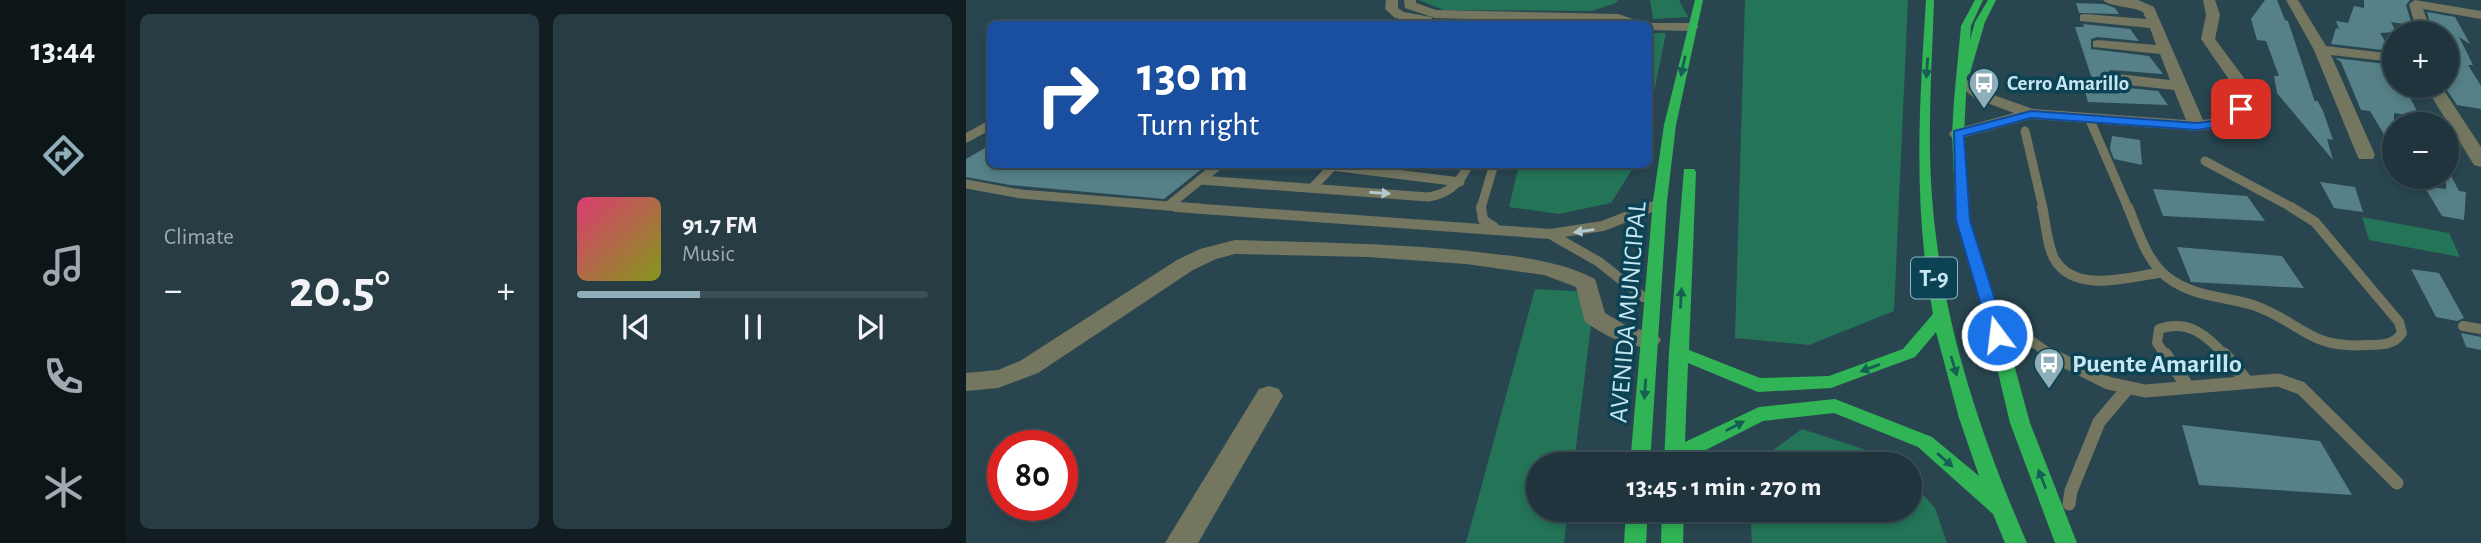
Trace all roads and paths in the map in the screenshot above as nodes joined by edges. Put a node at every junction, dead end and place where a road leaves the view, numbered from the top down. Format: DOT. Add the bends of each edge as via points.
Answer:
graph roads {
  1 [pos="1392,0"];
  2 [pos="1410,0"];
  3 [pos="1699,0"];
  4 [pos="1930,0"];
  5 [pos="1979,0"];
  6 [pos="1992,0"];
  7 [pos="2209,0"];
  8 [pos="2292,0"];
  9 [pos="2109,1"];
  10 [pos="2413,2"];
  11 [pos="2448,10"];
  12 [pos="2481,15"];
  13 [pos="2085,18"];
  14 [pos="1469,21"];
  15 [pos="1628,21"];
  16 [pos="2420,21"];
  17 [pos="2153,24"];
  18 [pos="1652,26"];
  19 [pos="1692,27"];
  20 [pos="2481,27"];
  21 [pos="2098,44"];
  22 [pos="2164,50"];
  23 [pos="2320,50"];
  24 [pos="2382,57"];
  25 [pos="2110,78"];
  26 [pos="1964,79"];
  27 [pos="2180,86"];
  28 [pos="2441,98"];
  29 [pos="2031,114"];
  30 [pos="2089,118"];
  31 [pos="2197,126"];
  32 [pos="987,127"];
  33 [pos="2025,131"];
  34 [pos="1958,134"];
  35 [pos="966,138"];
  36 [pos="1690,155"];
  37 [pos="2366,155"];
  38 [pos="2481,160"];
  39 [pos="2205,161"];
  40 [pos="1215,168"];
  41 [pos="1331,168"];
  42 [pos="1356,168"];
  43 [pos="1467,168"];
  44 [pos="1493,168"];
  45 [pos="1200,180"];
  46 [pos="1460,182"];
  47 [pos="966,184"];
  48 [pos="1312,188"];
  49 [pos="1660,201"];
  50 [pos="1168,206"];
  51 [pos="1497,229"];
  52 [pos="1550,234"];
  53 [pos="2160,273"];
  54 [pos="1651,304"];
  55 [pos="1992,313"];
  56 [pos="1942,314"];
  57 [pos="2463,326"];
  58 [pos="2481,329"];
  59 [pos="1648,340"];
  60 [pos="1678,352"];
  61 [pos="966,382"];
  62 [pos="2247,382"];
  63 [pos="2188,387"];
  64 [pos="2127,389"];
  65 [pos="1269,396"];
  66 [pos="1641,452"];
  67 [pos="1674,452"];
  68 [pos="1690,452"];
  69 [pos="2397,483"];
  70 [pos="1999,507"];
  71 [pos="1636,522"];
  72 [pos="1673,522"];
  73 [pos="2065,540"];
  74 [pos="1181,543"];
  75 [pos="1634,543"];
  76 [pos="1672,543"];
  77 [pos="2016,543"];
  1 -- 14 [label="street" via="1391,9 1400,15"];
  2 -- 15 [label="street" via="1418,10 1435,14"];
  3 -- 19 [label="main road, AVENIDA MUNICIPAL"];
  4 -- 56 [label="main road, T-9, one-way" via="1926,198"];
  5 -- 26 [label="main road" via="1966,26"];
  6 -- 26 [label="main road, T-9" via="1980,22"];
  7 -- 31 [label="street" via="2213,15 2208,39 2236,78 2241,109 2230,122"];
  8 -- 23 [label="street"];
  9 -- 17 [label="street" via="2143,5"];
  10 -- 11 [label="street"];
  10 -- 16 [label="street"];
  11 -- 12 [label="street"];
  11 -- 20 [label="street"];
  13 -- 17 [label="street"];
  17 -- 22 [label="street"];
  18 -- 19 [label="street"];
  19 -- 49 [label="main road, AVENIDA MUNICIPAL, one-way" via="1670,125"];
  21 -- 22 [label="street"];
  22 -- 27 [label="street"];
  23 -- 24 [label="street"];
  23 -- 37 [label="street"];
  25 -- 27 [label="street"];
  26 -- 29 [label="street" via="1993,101"];
  26 -- 34 [label="main road, T-9"];
  27 -- 31 [label="street"];
  28 -- 38 [label="street"];
  29 -- 30 [label="street"];
  29 -- 34 [label="street"];
  30 -- 31 [label="street"];
  30 -- 53 [label="lane"];
  32 -- 35 [label="lane"];
  33 -- 53 [label="lane" via="2054,259 2060,268 2092,281"];
  34 -- 55 [label="main road, T-9" via="1963,220"];
  60 -- 36 [label="main road, AVENIDA MUNICIPAL, one-way"];
  39 -- 53 [label="lane" via="2315,222 2399,323 2402,333 2390,344 2323,345 2251,305 2194,291"];
  40 -- 45 [label="lane"];
  41 -- 48 [label="lane"];
  42 -- 46 [label="lane"];
  43 -- 46 [label="lane"];
  44 -- 51 [label="lane" via="1480,211 1483,220"];
  45 -- 48 [label="lane"];
  45 -- 50 [label="lane"];
  48 -- 46 [label="lane, one-way" via="1428,197 1439,196"];
  47 -- 50 [label="lane" via="1021,194"];
  49 -- 52 [label="lane, one-way" via="1632,218 1593,230"];
  49 -- 54 [label="main road, AVENIDA MUNICIPAL"];
  50 -- 51 [label="lane"];
  51 -- 52 [label="lane"];
  52 -- 54 [label="lane" via="1621,276"];
  54 -- 59 [label="main road, AVENIDA MUNICIPAL"];
  55 -- 64 [label="lane" via="2050,355"];
  73 -- 55 [label="main road, T-9, one-way" via="2020,424"];
  56 -- 60 [label="main road, one-way" via="1909,353 1831,382 1758,385"];
  56 -- 70 [label="main road, T-9, one-way"];
  57 -- 58 [label="lane"];
  59 -- 61 [label="street" via="1605,326 1594,317 1587,284 1550,269 1444,254 1235,247 1185,265 1029,367 1005,378"];
  59 -- 66 [label="main road, AVENIDA MUNICIPAL, one-way"];
  60 -- 67 [label="main road, AVENIDA MUNICIPAL"];
  62 -- 63 [label="lane"];
  62 -- 63 [label="lane" via="2202,333 2168,324 2159,329 2157,343"];
  62 -- 69 [label="lane" via="2278,380 2301,388"];
  63 -- 64 [label="lane"];
  64 -- 73 [label="lane" via="2099,422 2087,449 2071,491"];
  65 -- 74 [label="street"];
  68 -- 70 [label="main road, one-way" via="1759,414 1835,406 1925,442"];
  70 -- 77 [label="main road, T-9"];
  71 -- 75 [label="main road"];
  72 -- 76 [label="main road"];
}
